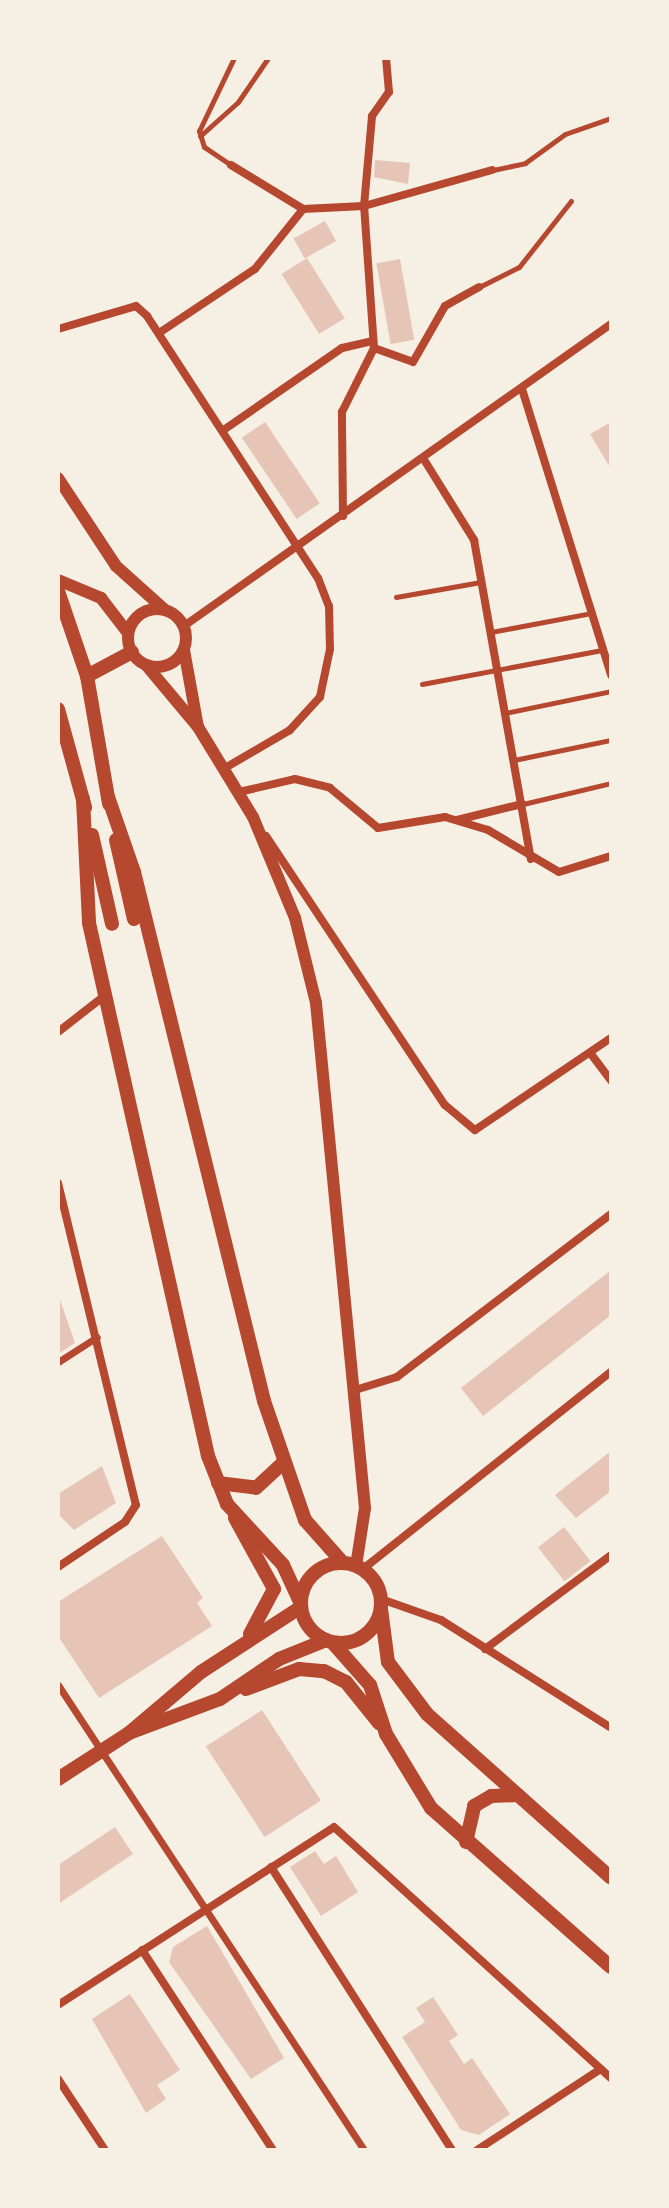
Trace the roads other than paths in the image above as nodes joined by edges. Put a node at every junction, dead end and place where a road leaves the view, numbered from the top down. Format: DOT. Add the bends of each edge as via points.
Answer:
graph roads {
  1 [pos="234,58"];
  2 [pos="268,58"];
  3 [pos="386,58"];
  4 [pos="611,118"];
  5 [pos="200,136"];
  6 [pos="231,165"];
  7 [pos="492,170"];
  8 [pos="571,201"];
  9 [pos="364,206"];
  10 [pos="303,209"];
  11 [pos="479,287"];
  12 [pos="611,324"];
  13 [pos="58,329"];
  14 [pos="159,333"];
  15 [pos="373,344"];
  16 [pos="522,389"];
  17 [pos="225,429"];
  18 [pos="423,458"];
  19 [pos="58,478"];
  20 [pos="343,516"];
  21 [pos="302,545"];
  22 [pos="58,580"];
  23 [pos="482,582"];
  24 [pos="58,591"];
  25 [pos="396,597"];
  26 [pos="164,609"];
  27 [pos="592,613"];
  28 [pos="184,626"];
  29 [pos="491,632"];
  30 [pos="128,633"];
  31 [pos="184,650"];
  32 [pos="603,650"];
  33 [pos="132,652"];
  34 [pos="146,665"];
  35 [pos="497,668"];
  36 [pos="611,675"];
  37 [pos="87,676"];
  38 [pos="422,684"];
  39 [pos="611,691"];
  40 [pos="58,709"];
  41 [pos="505,713"];
  42 [pos="198,727"];
  43 [pos="611,740"];
  44 [pos="514,760"];
  45 [pos="225,768"];
  46 [pos="611,783"];
  47 [pos="239,792"];
  48 [pos="108,797"];
  49 [pos="83,799"];
  50 [pos="522,804"];
  51 [pos="253,817"];
  52 [pos="456,820"];
  53 [pos="611,856"];
  54 [pos="531,859"];
  55 [pos="134,919"];
  56 [pos="112,924"];
  57 [pos="103,997"];
  58 [pos="58,1032"];
  59 [pos="611,1038"];
  60 [pos="591,1054"];
  61 [pos="611,1081"];
  62 [pos="58,1183"];
  63 [pos="611,1214"];
  64 [pos="97,1337"];
  65 [pos="58,1362"];
  66 [pos="611,1372"];
  67 [pos="352,1391"];
  68 [pos="283,1463"];
  69 [pos="218,1483"];
  70 [pos="227,1504"];
  71 [pos="58,1553"];
  72 [pos="611,1555"];
  73 [pos="61,1564"];
  74 [pos="354,1566"];
  75 [pos="381,1604"];
  76 [pos="301,1605"];
  77 [pos="329,1642"];
  78 [pos="485,1649"];
  79 [pos="232,1651"];
  80 [pos="58,1685"];
  81 [pos="220,1699"];
  82 [pos="611,1728"];
  83 [pos="129,1733"];
  84 [pos="386,1734"];
  85 [pos="58,1779"];
  86 [pos="518,1795"];
  87 [pos="466,1842"];
  88 [pos="271,1867"];
  89 [pos="611,1878"];
  90 [pos="205,1910"];
  91 [pos="142,1950"];
  92 [pos="611,1967"];
  93 [pos="58,2005"];
  94 [pos="601,2069"];
  95 [pos="611,2078"];
  96 [pos="58,2079"];
  97 [pos="105,2150"];
  98 [pos="273,2150"];
  99 [pos="364,2150"];
  100 [pos="452,2150"];
  101 [pos="477,2150"];
  1 -- 5 [label="lane" via="202,113"];
  2 -- 5 [label="lane" via="238,102"];
  3 -- 9 [label="street" via="389,92 372,116"];
  4 -- 7 [label="lane" via="565,134 525,163"];
  5 -- 6 [label="lane"];
  6 -- 10 [label="street"];
  7 -- 9 [label="street"];
  8 -- 11 [label="lane" via="519,267"];
  9 -- 10 [label="street"];
  9 -- 15 [label="street"];
  10 -- 14 [label="street" via="255,269"];
  11 -- 15 [label="street" via="445,306 413,362"];
  12 -- 16 [label="street"];
  13 -- 14 [label="street" via="136,306"];
  14 -- 17 [label="street"];
  15 -- 17 [label="street" via="342,348"];
  15 -- 20 [label="street" via="342,412"];
  16 -- 18 [label="street"];
  16 -- 27 [label="street"];
  17 -- 21 [label="street"];
  18 -- 20 [label="street"];
  18 -- 23 [label="street" via="474,540"];
  19 -- 26 [label="main road" via="116,566"];
  20 -- 21 [label="street"];
  21 -- 28 [label="street"];
  21 -- 45 [label="street" via="329,606 320,697 290,730"];
  22 -- 30 [label="main road" via="101,598"];
  23 -- 25 [label="lane"];
  23 -- 29 [label="street"];
  24 -- 37 [label="main road"];
  26 -- 28 [label="main road"];
  26 -- 30 [label="main road" via="145,611"];
  27 -- 29 [label="lane"];
  27 -- 32 [label="street"];
  28 -- 31 [label="main road"];
  29 -- 35 [label="street"];
  30 -- 33 [label="main road"];
  31 -- 34 [label="main road" via="164,667"];
  31 -- 42 [label="main road"];
  32 -- 35 [label="lane"];
  32 -- 36 [label="street"];
  33 -- 34 [label="main road"];
  33 -- 37 [label="main road"];
  34 -- 42 [label="main road"];
  35 -- 38 [label="lane"];
  35 -- 41 [label="street"];
  37 -- 48 [label="main road"];
  39 -- 41 [label="lane"];
  40 -- 49 [label="main road"];
  41 -- 44 [label="street"];
  42 -- 45 [label="main road"];
  43 -- 44 [label="lane"];
  44 -- 50 [label="street"];
  45 -- 47 [label="main road"];
  46 -- 50 [label="lane"];
  47 -- 51 [label="main road"];
  47 -- 52 [label="street" via="295,779 330,788 378,828"];
  48 -- 55 [label="main road"];
  48 -- 68 [label="main road" via="134,872"];
  49 -- 56 [label="main road"];
  49 -- 57 [label="main road" via="89,923"];
  50 -- 52 [label="street"];
  50 -- 54 [label="street"];
  51 -- 60 [label="street" via="445,1105 475,1130"];
  51 -- 67 [label="main road" via="295,918 316,1003"];
  52 -- 54 [label="street" via="488,830"];
  53 -- 54 [label="street" via="559,872"];
  57 -- 58 [label="street"];
  57 -- 69 [label="main road"];
  59 -- 60 [label="street"];
  60 -- 61 [label="street"];
  62 -- 64 [label="street"];
  63 -- 67 [label="street" via="397,1377"];
  64 -- 65 [label="street"];
  64 -- 73 [label="street" via="136,1505 125,1522"];
  66 -- 74 [label="street"];
  67 -- 74 [label="main road" via="365,1508"];
  68 -- 69 [label="main road" via="256,1488"];
  68 -- 74 [label="main road" via="313,1533"];
  69 -- 70 [label="main road"];
  70 -- 76 [label="main road" via="283,1565"];
  70 -- 79 [label="main road" via="274,1589 267,1613"];
  71 -- 73 [label="street"];
  72 -- 78 [label="street"];
  74 -- 75 [label="main road"];
  74 -- 76 [label="main road" via="309,1580"];
  75 -- 77 [label="main road" via="369,1632"];
  75 -- 78 [label="street" via="417,1608"];
  75 -- 86 [label="main road" via="381,1643 400,1681"];
  76 -- 77 [label="main road" via="309,1627"];
  76 -- 79 [label="main road"];
  77 -- 81 [label="main road" via="279,1659"];
  77 -- 84 [label="main road" via="370,1685"];
  78 -- 82 [label="street"];
  79 -- 83 [label="main road"];
  80 -- 90 [label="street"];
  81 -- 83 [label="main road"];
  81 -- 84 [label="main road" via="312,1669 346,1682"];
  83 -- 85 [label="main road"];
  84 -- 87 [label="main road" via="431,1808"];
  86 -- 87 [label="main road" via="491,1796 474,1806"];
  86 -- 89 [label="main road"];
  87 -- 92 [label="main road"];
  88 -- 90 [label="street"];
  88 -- 94 [label="street" via="334,1827"];
  88 -- 100 [label="street"];
  90 -- 91 [label="street"];
  90 -- 99 [label="street"];
  91 -- 93 [label="street"];
  91 -- 98 [label="street"];
  94 -- 95 [label="street"];
  94 -- 101 [label="street"];
  96 -- 97 [label="street"];
}
